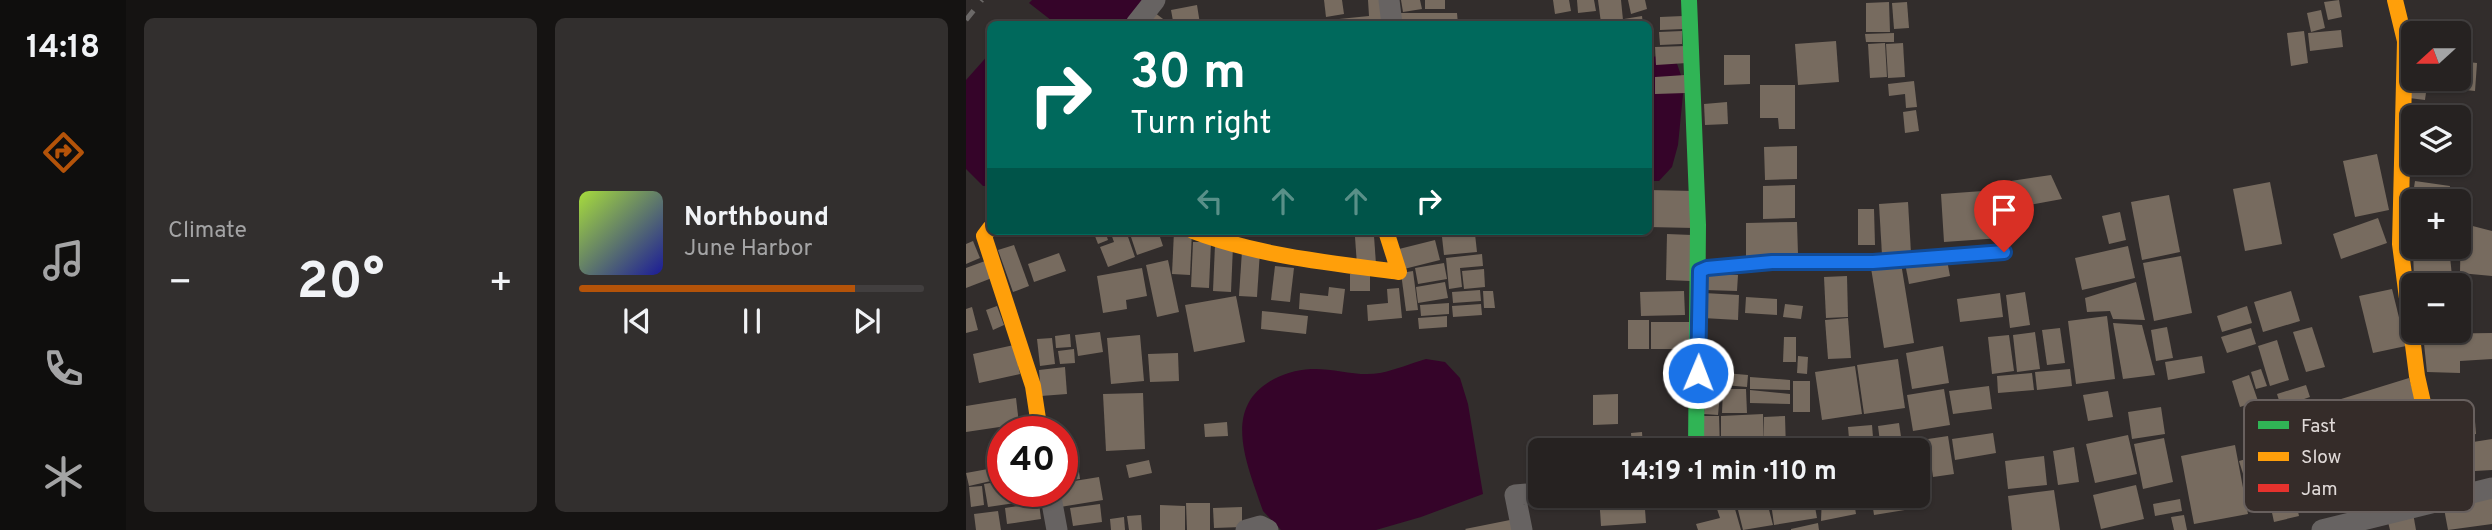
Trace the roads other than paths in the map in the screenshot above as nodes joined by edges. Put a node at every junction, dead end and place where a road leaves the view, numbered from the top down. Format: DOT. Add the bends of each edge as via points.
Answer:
graph roads {
  1 [pos="1155,0"];
  2 [pos="1388,0"];
  3 [pos="1689,0"];
  4 [pos="2395,0"];
  5 [pos="1138,21"];
  6 [pos="1392,21"];
  7 [pos="987,232"];
  8 [pos="1204,235"];
  9 [pos="1387,235"];
  10 [pos="2004,252"];
  11 [pos="1700,271"];
  12 [pos="2422,400"];
  13 [pos="1038,416"];
  14 [pos="1696,438"];
  15 [pos="2492,488"];
  16 [pos="2474,493"];
  17 [pos="1528,494"];
  18 [pos="1052,507"];
  19 [pos="2396,512"];
  20 [pos="1056,530"];
  21 [pos="1246,530"];
  22 [pos="1268,530"];
  23 [pos="1522,530"];
  24 [pos="2322,530"];
  1 -- 5 [label="street"];
  2 -- 6 [label="street"];
  3 -- 11 [label="street" via="1697,106"];
  4 -- 12 [label="street" via="2405,41 2400,244"];
  7 -- 13 [label="street" via="984,236 1033,386"];
  8 -- 9 [label="street" via="1294,258 1399,272"];
  10 -- 11 [label="street" via="1873,262 1772,262"];
  11 -- 14 [label="street"];
  15 -- 16 [label="street"];
  17 -- 23 [label="street" via="1515,495"];
  18 -- 20 [label="street"];
  19 -- 24 [label="street"];
  21 -- 22 [label="street" via="1259,526"];
}
